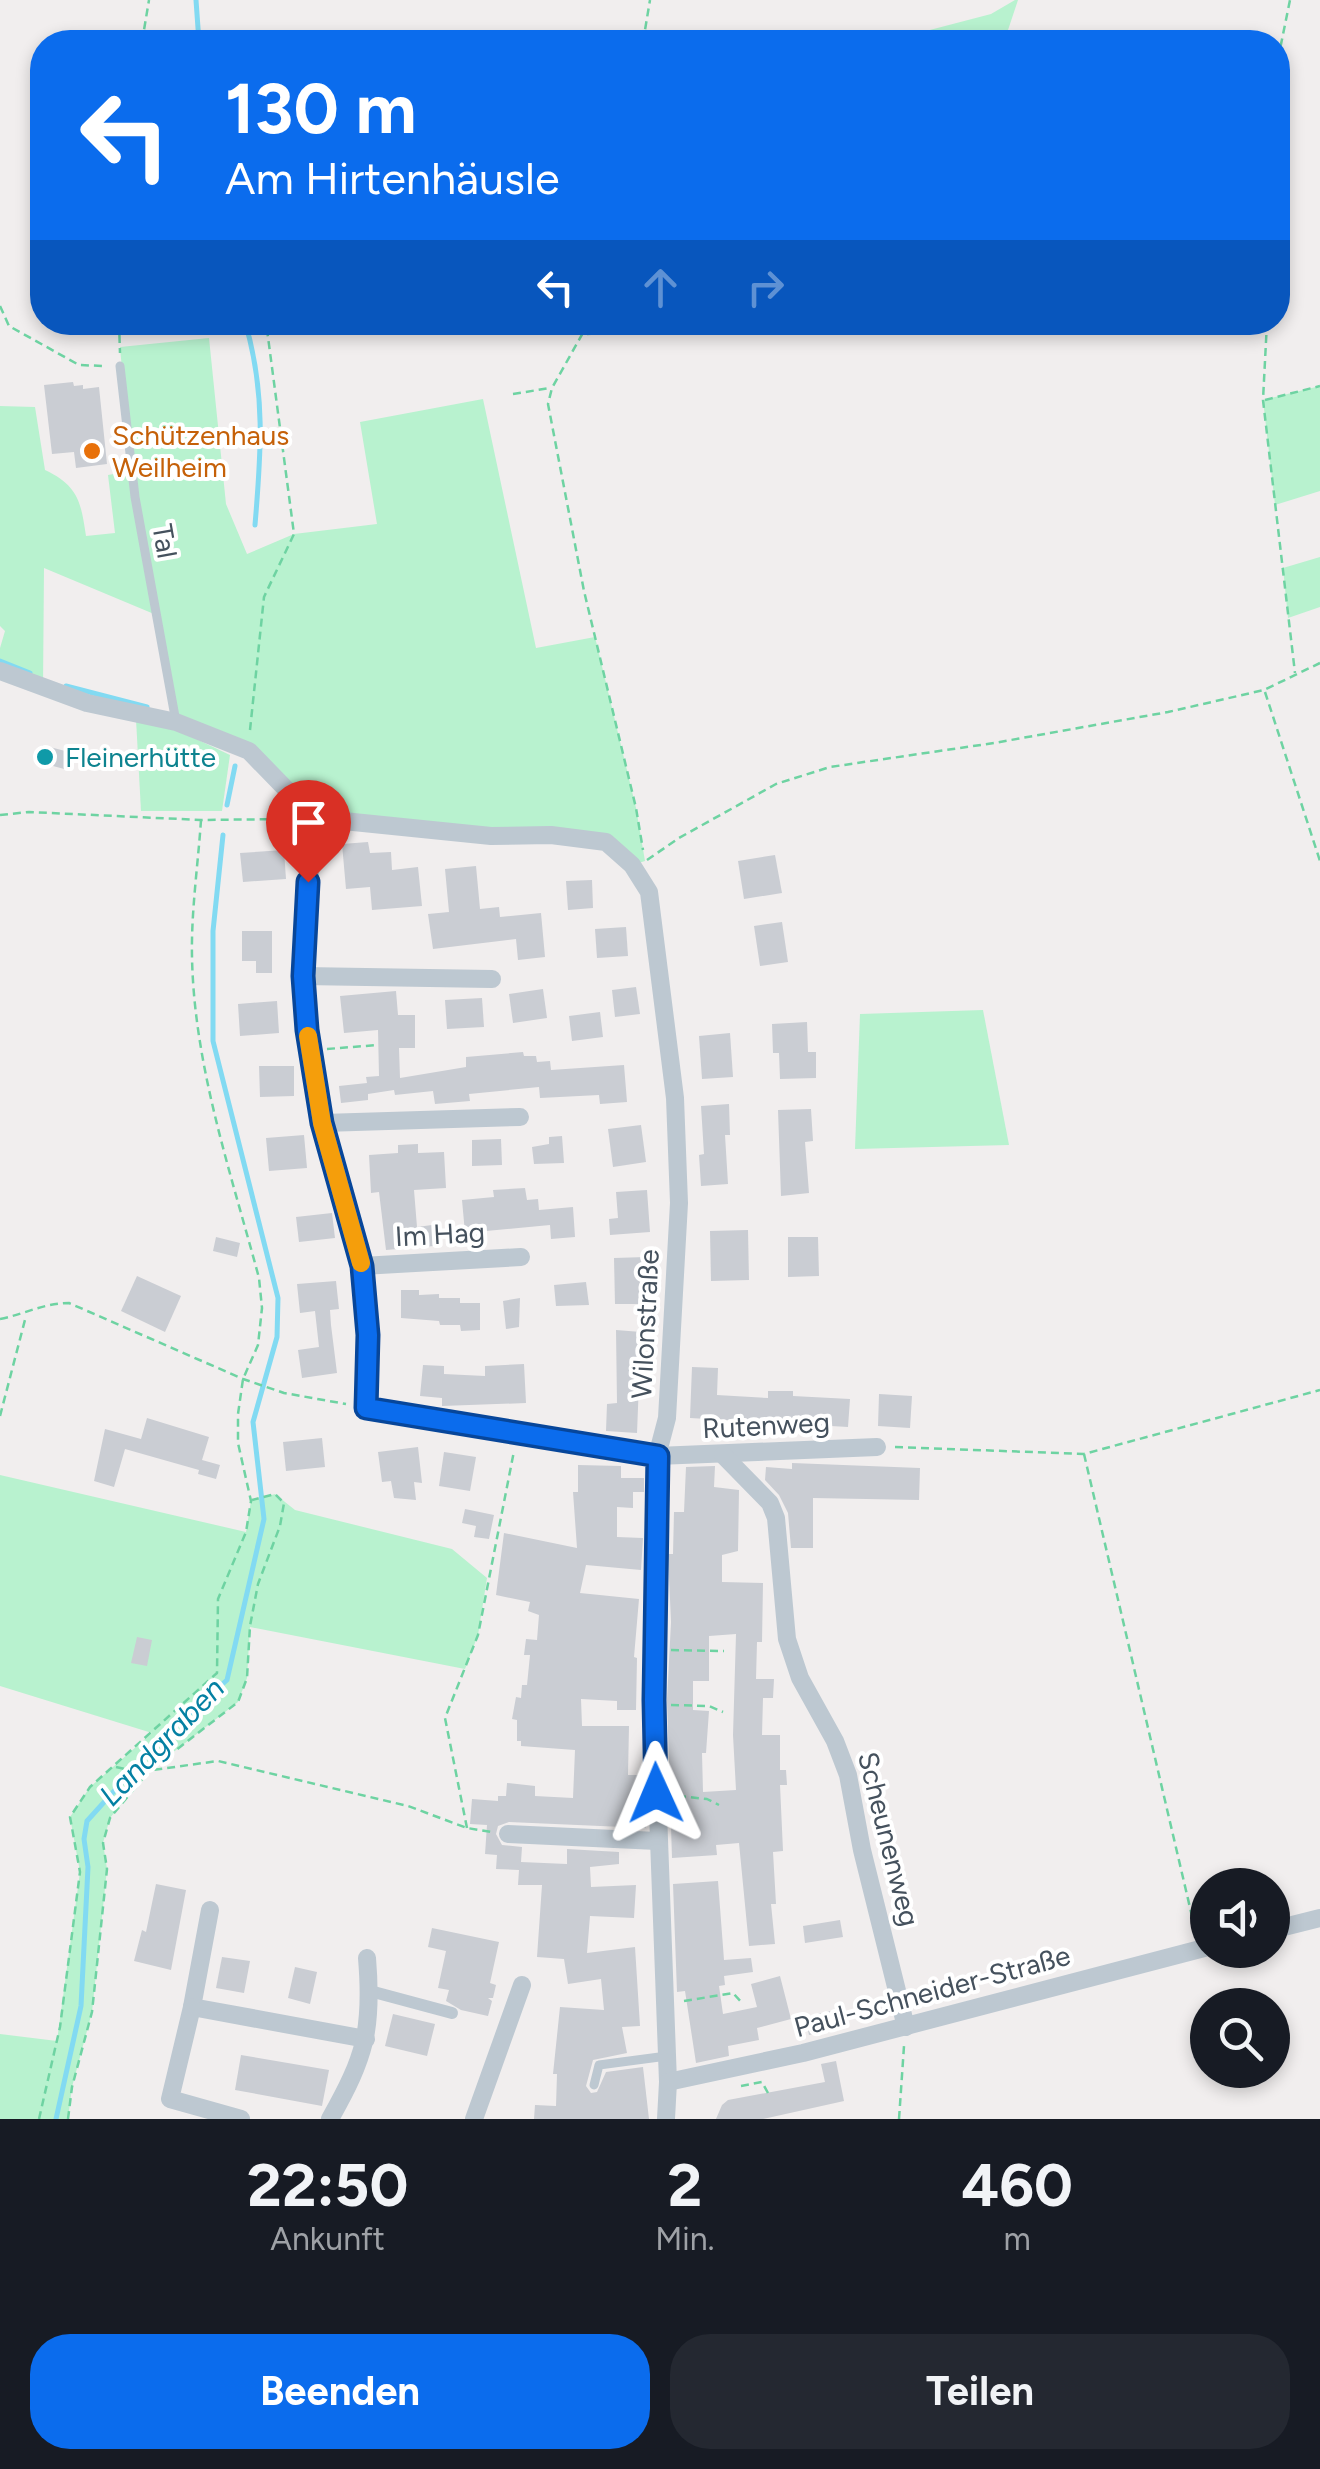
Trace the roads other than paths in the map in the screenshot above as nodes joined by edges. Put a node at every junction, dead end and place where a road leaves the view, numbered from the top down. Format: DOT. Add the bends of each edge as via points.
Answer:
graph roads {
  1 [pos="120,366"];
  2 [pos="0,670"];
  3 [pos="176,722"];
  4 [pos="314,818"];
  5 [pos="303,976"];
  6 [pos="492,979"];
  7 [pos="520,1117"];
  8 [pos="322,1123"];
  9 [pos="522,1257"];
  10 [pos="362,1266"];
  11 [pos="878,1447"];
  12 [pos="723,1455"];
  13 [pos="658,1456"];
  14 [pos="508,1834"];
  15 [pos="657,1841"];
  16 [pos="210,1910"];
  17 [pos="1320,1918"];
  18 [pos="1290,1926"];
  19 [pos="1190,1952"];
  20 [pos="368,1958"];
  21 [pos="522,1986"];
  22 [pos="370,1991"];
  23 [pos="192,2007"];
  24 [pos="452,2012"];
  25 [pos="906,2028"];
  26 [pos="366,2039"];
  27 [pos="667,2056"];
  28 [pos="668,2082"];
  29 [pos="594,2085"];
  30 [pos="242,2119"];
  31 [pos="330,2119"];
  32 [pos="474,2119"];
  33 [pos="666,2119"];
  1 -- 3 [label="lane, Tal" via="134,497"];
  2 -- 3 [label="street" via="87,703"];
  3 -- 4 [label="street" via="249,751"];
  4 -- 5 [label="street"];
  4 -- 13 [label="street, Wilonstraße" via="606,842 632,865 648,892 676,1098 679,1202 667,1418"];
  5 -- 6 [label="street"];
  5 -- 8 [label="street"];
  7 -- 8 [label="street"];
  8 -- 10 [label="street"];
  9 -- 10 [label="street, Im Hag"];
  10 -- 13 [label="street, Rutenweg" via="366,1408"];
  11 -- 12 [label="street, Rutenweg"];
  12 -- 13 [label="street, Rutenweg"];
  12 -- 25 [label="street, Scheunenweg" via="776,1518 787,1639 848,1775"];
  13 -- 15 [label="street, Wilonstraße"];
  14 -- 15 [label="street"];
  15 -- 27 [label="street, Wilonstraße"];
  16 -- 23 [label="street"];
  17 -- 18 [label="street"];
  19 -- 25 [label="street, Paul-Schneider-Straße"];
  20 -- 22 [label="street"];
  21 -- 32 [label="street"];
  22 -- 24 [label="street"];
  22 -- 26 [label="street"];
  23 -- 26 [label="street"];
  23 -- 30 [label="street" via="170,2100"];
  25 -- 28 [label="street, Paul-Schneider-Straße"];
  26 -- 31 [label="street"];
  27 -- 28 [label="street, Wilonstraße"];
  27 -- 29 [label="lane" via="599,2065"];
  28 -- 33 [label="street, Wilonstraße"];
}
